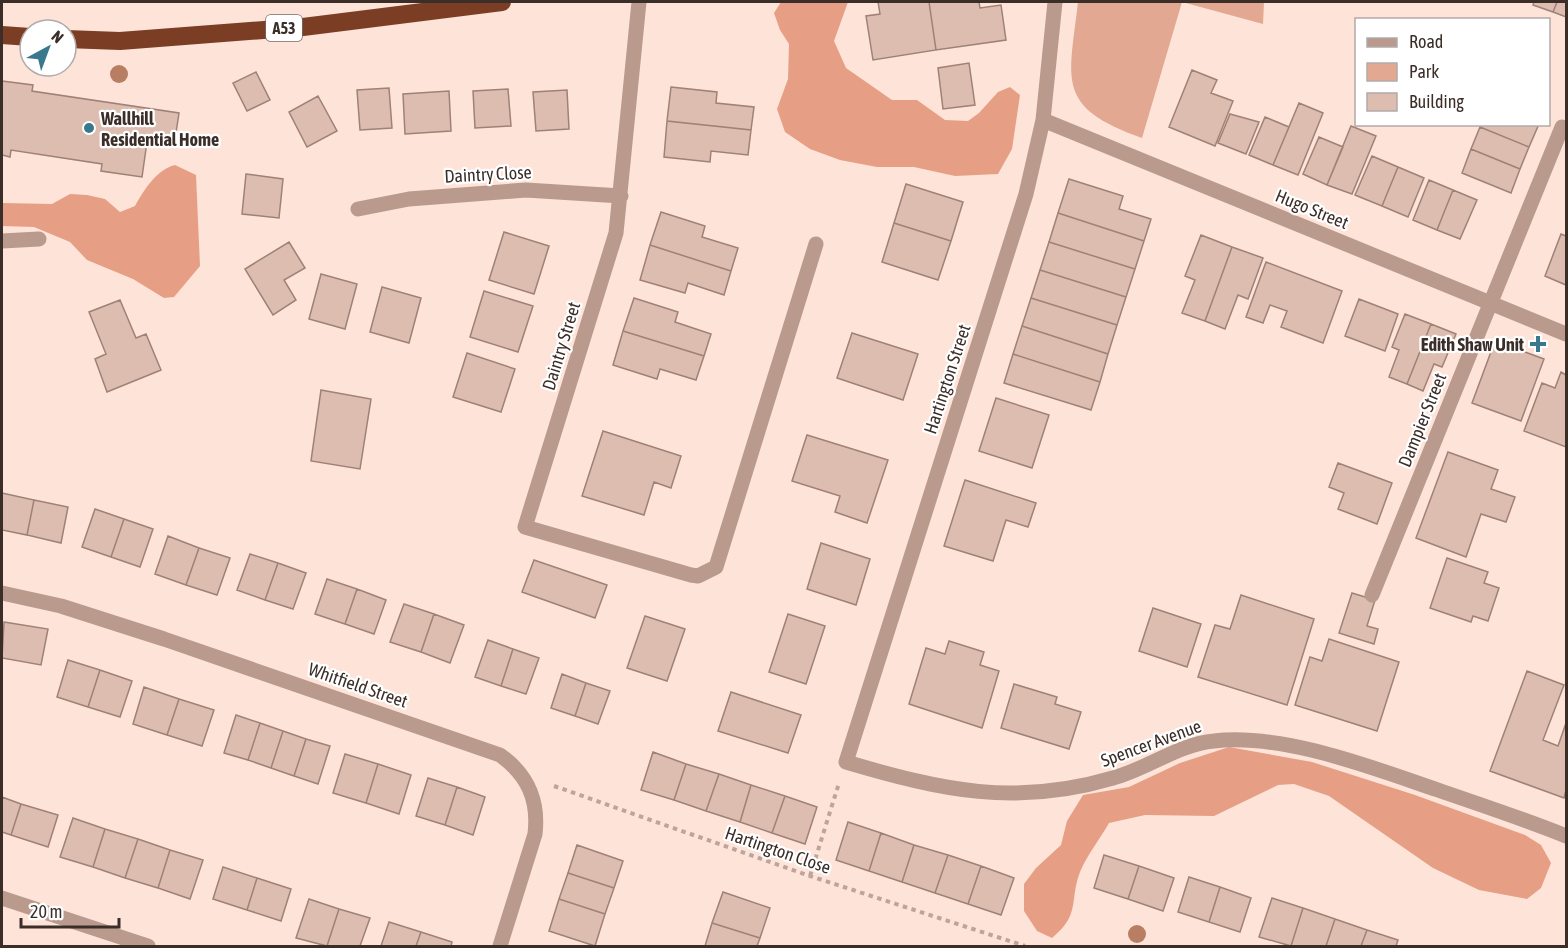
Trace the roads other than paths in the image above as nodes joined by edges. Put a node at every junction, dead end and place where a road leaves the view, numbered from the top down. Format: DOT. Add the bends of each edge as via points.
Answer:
graph roads {
  1 [pos="501,2"];
  2 [pos="639,2"];
  3 [pos="1054,2"];
  4 [pos="2,35"];
  5 [pos="18,36"];
  6 [pos="78,40"];
  7 [pos="1043,120"];
  8 [pos="1562,127"];
  9 [pos="621,196"];
  10 [pos="358,209"];
  11 [pos="39,240"];
  12 [pos="2,241"];
  13 [pos="816,244"];
  14 [pos="1491,303"];
  15 [pos="1566,334"];
  16 [pos="2,593"];
  17 [pos="1372,595"];
  18 [pos="846,762"];
  19 [pos="1566,836"];
  20 [pos="3,903"];
  21 [pos="148,946"];
  22 [pos="500,946"];
  1 -- 6 [label="highway, A53" via="280,29 120,42"];
  2 -- 9 [label="street, Daintry Street"];
  3 -- 7 [label="street, Hartington Street"];
  4 -- 5 [label="highway"];
  7 -- 14 [label="street, Hugo Street"];
  7 -- 18 [label="street, Hartington Street" via="1026,194"];
  8 -- 14 [label="street, Dampier Street"];
  9 -- 10 [label="street, Daintry Close" via="526,190 410,199"];
  9 -- 13 [label="street, Daintry Street" via="616,233 525,527 691,575 698,576 716,567"];
  11 -- 12 [label="street"];
  14 -- 15 [label="street, Hugo Street"];
  14 -- 17 [label="street, Dampier Street"];
  16 -- 22 [label="street, Whitfield Street" via="61,606 164,639 491,750 512,764 523,775 536,807 536,834"];
  18 -- 19 [label="street, Spencer Avenue" via="976,793 1012,795 1076,787 1141,769 1178,751 1212,741 1239,740 1358,763"];
  20 -- 21 [label="street"];
}
